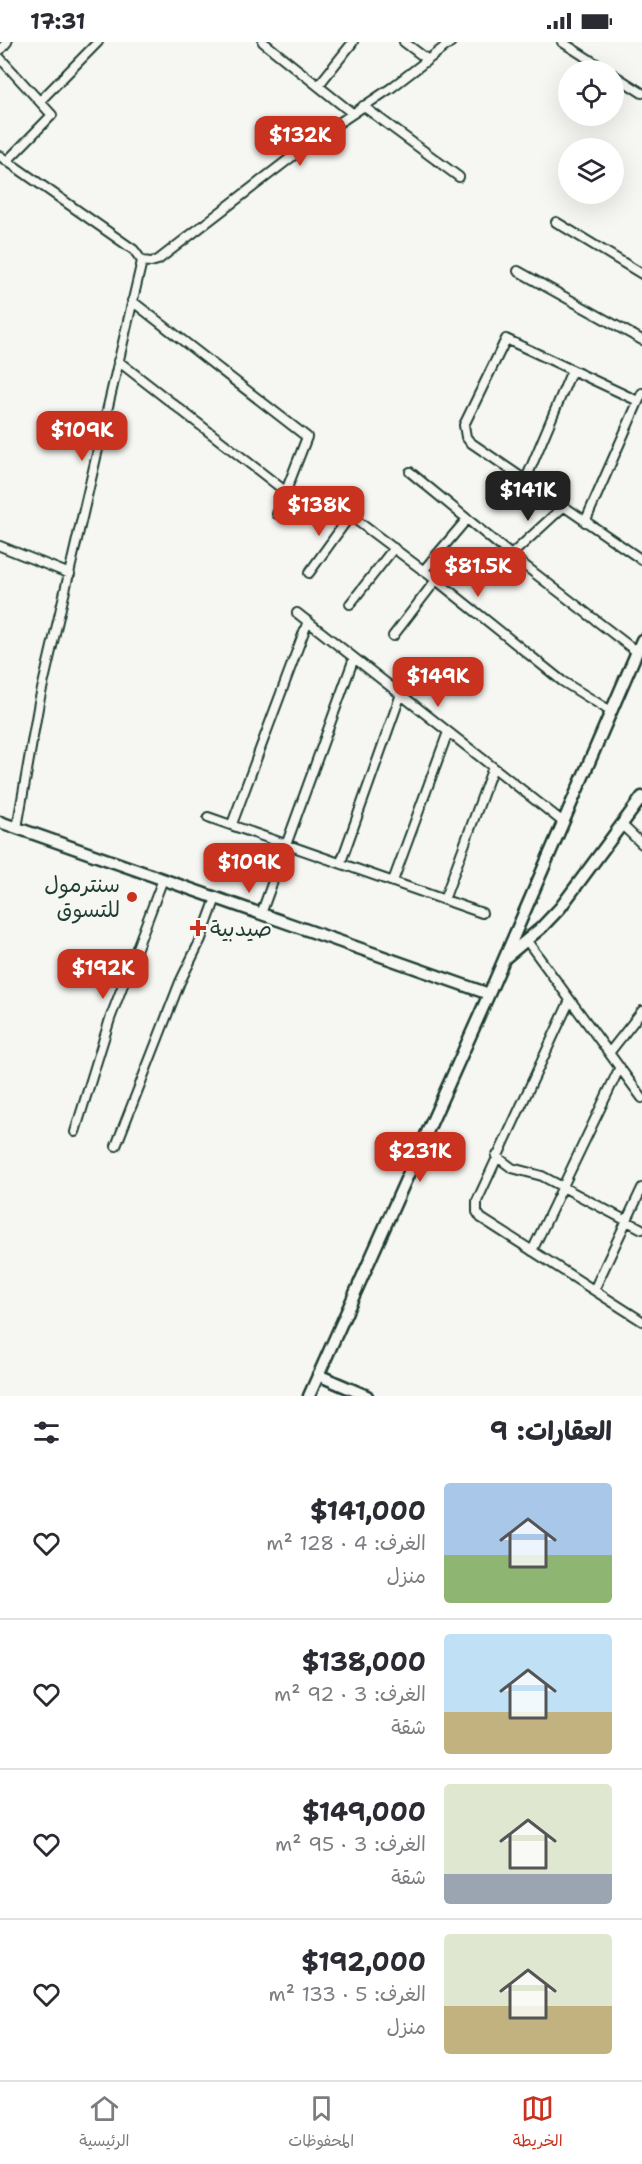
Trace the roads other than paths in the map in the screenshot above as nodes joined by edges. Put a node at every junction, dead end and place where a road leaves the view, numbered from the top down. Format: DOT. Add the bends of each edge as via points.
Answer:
graph roads {
  1 [pos="7,42"];
  2 [pos="98,42"];
  3 [pos="263,42"];
  4 [pos="353,42"];
  5 [pos="404,42"];
  6 [pos="452,42"];
  7 [pos="562,42"];
  8 [pos="0,50"];
  9 [pos="0,58"];
  10 [pos="428,60"];
  11 [pos="590,60"];
  12 [pos="624,81"];
  13 [pos="318,86"];
  14 [pos="642,93"];
  15 [pos="40,101"];
  16 [pos="363,106"];
  17 [pos="352,113"];
  18 [pos="4,158"];
  19 [pos="459,177"];
  20 [pos="556,222"];
  21 [pos="142,261"];
  22 [pos="518,271"];
  23 [pos="642,274"];
  24 [pos="132,301"];
  25 [pos="642,340"];
  26 [pos="118,361"];
  27 [pos="572,370"];
  28 [pos="640,397"];
  29 [pos="410,472"];
  30 [pos="526,479"];
  31 [pos="285,491"];
  32 [pos="332,502"];
  33 [pos="563,507"];
  34 [pos="278,514"];
  35 [pos="350,516"];
  36 [pos="467,519"];
  37 [pos="585,522"];
  38 [pos="0,546"];
  39 [pos="394,548"];
  40 [pos="511,555"];
  41 [pos="642,560"];
  42 [pos="423,571"];
  43 [pos="309,573"];
  44 [pos="70,574"];
  45 [pos="436,580"];
  46 [pos="350,604"];
  47 [pos="297,613"];
  48 [pos="308,621"];
  49 [pos="393,636"];
  50 [pos="642,640"];
  51 [pos="637,652"];
  52 [pos="354,658"];
  53 [pos="401,694"];
  54 [pos="612,712"];
  55 [pos="448,732"];
  56 [pos="493,767"];
  57 [pos="642,797"];
  58 [pos="208,817"];
  59 [pos="0,822"];
  60 [pos="563,822"];
  61 [pos="232,824"];
  62 [pos="622,825"];
  63 [pos="17,828"];
  64 [pos="286,844"];
  65 [pos="642,844"];
  66 [pos="341,862"];
  67 [pos="163,879"];
  68 [pos="393,882"];
  69 [pos="216,897"];
  70 [pos="444,900"];
  71 [pos="482,913"];
  72 [pos="261,914"];
  73 [pos="526,941"];
  74 [pos="504,959"];
  75 [pos="489,994"];
  76 [pos="570,1000"];
  77 [pos="642,1011"];
  78 [pos="609,1053"];
  79 [pos="620,1067"];
  80 [pos="642,1096"];
  81 [pos="75,1132"];
  82 [pos="116,1146"];
  83 [pos="496,1156"];
  84 [pos="562,1187"];
  85 [pos="642,1188"];
  86 [pos="627,1221"];
  87 [pos="642,1229"];
  88 [pos="532,1251"];
  89 [pos="594,1290"];
  90 [pos="642,1321"];
  91 [pos="318,1375"];
  92 [pos="309,1396"];
  93 [pos="367,1396"];
  1 -- 8 [label="street"];
  2 -- 15 [label="street"];
  3 -- 13 [label="street"];
  4 -- 13 [label="street"];
  5 -- 10 [label="street"];
  6 -- 10 [label="street"];
  7 -- 11 [label="street"];
  9 -- 15 [label="street"];
  10 -- 16 [label="street"];
  12 -- 14 [label="street"];
  13 -- 17 [label="street"];
  15 -- 18 [label="street" via="52,116"];
  16 -- 17 [label="street"];
  16 -- 19 [label="street"];
  17 -- 21 [label="street" via="158,260"];
  18 -- 21 [label="street" via="134,250"];
  20 -- 23 [label="street"];
  21 -- 24 [label="street"];
  22 -- 25 [label="street"];
  24 -- 26 [label="street"];
  24 -- 31 [label="street" via="304,434 307,441"];
  26 -- 31 [label="street"];
  26 -- 44 [label="street"];
  27 -- 28 [label="street"];
  27 -- 30 [label="street"];
  27 -- 30 [label="street" via="506,339 466,418 464,431 470,442"];
  28 -- 37 [label="street"];
  29 -- 36 [label="street"];
  30 -- 33 [label="street"];
  31 -- 34 [label="street"];
  32 -- 35 [label="street"];
  33 -- 37 [label="street"];
  33 -- 40 [label="street"];
  35 -- 39 [label="street"];
  35 -- 43 [label="street"];
  36 -- 40 [label="street"];
  36 -- 42 [label="street"];
  37 -- 41 [label="street"];
  38 -- 44 [label="street"];
  39 -- 42 [label="street"];
  39 -- 46 [label="street"];
  40 -- 51 [label="street"];
  42 -- 45 [label="street"];
  44 -- 63 [label="street" via="39,702"];
  45 -- 49 [label="street"];
  45 -- 54 [label="street" via="562,681"];
  47 -- 48 [label="street"];
  48 -- 52 [label="street"];
  48 -- 61 [label="street"];
  50 -- 51 [label="street"];
  51 -- 54 [label="street"];
  52 -- 53 [label="street"];
  52 -- 64 [label="street"];
  53 -- 55 [label="street"];
  53 -- 66 [label="street"];
  54 -- 60 [label="street"];
  55 -- 56 [label="street"];
  55 -- 68 [label="street"];
  56 -- 60 [label="street"];
  56 -- 70 [label="street"];
  57 -- 62 [label="street"];
  58 -- 61 [label="street"];
  59 -- 63 [label="street"];
  60 -- 74 [label="street"];
  61 -- 64 [label="street"];
  62 -- 65 [label="street"];
  62 -- 73 [label="street" via="560,908"];
  63 -- 67 [label="street"];
  64 -- 66 [label="street"];
  64 -- 72 [label="street"];
  66 -- 68 [label="street"];
  67 -- 69 [label="street"];
  67 -- 81 [label="street" via="110,1019"];
  68 -- 70 [label="street"];
  69 -- 72 [label="street"];
  69 -- 82 [label="street"];
  70 -- 71 [label="street"];
  72 -- 75 [label="street"];
  73 -- 74 [label="street"];
  73 -- 76 [label="street"];
  74 -- 75 [label="street"];
  75 -- 91 [label="street"];
  76 -- 78 [label="street"];
  76 -- 83 [label="street"];
  77 -- 78 [label="street"];
  78 -- 79 [label="street"];
  79 -- 80 [label="street"];
  79 -- 84 [label="street"];
  83 -- 84 [label="street" via="517,1170 542,1176"];
  83 -- 88 [label="street" via="477,1201 477,1212"];
  84 -- 86 [label="street"];
  84 -- 88 [label="street"];
  85 -- 86 [label="street"];
  86 -- 87 [label="street"];
  86 -- 89 [label="street"];
  88 -- 89 [label="street"];
  89 -- 90 [label="street"];
  91 -- 92 [label="street"];
  91 -- 93 [label="street"];
}
